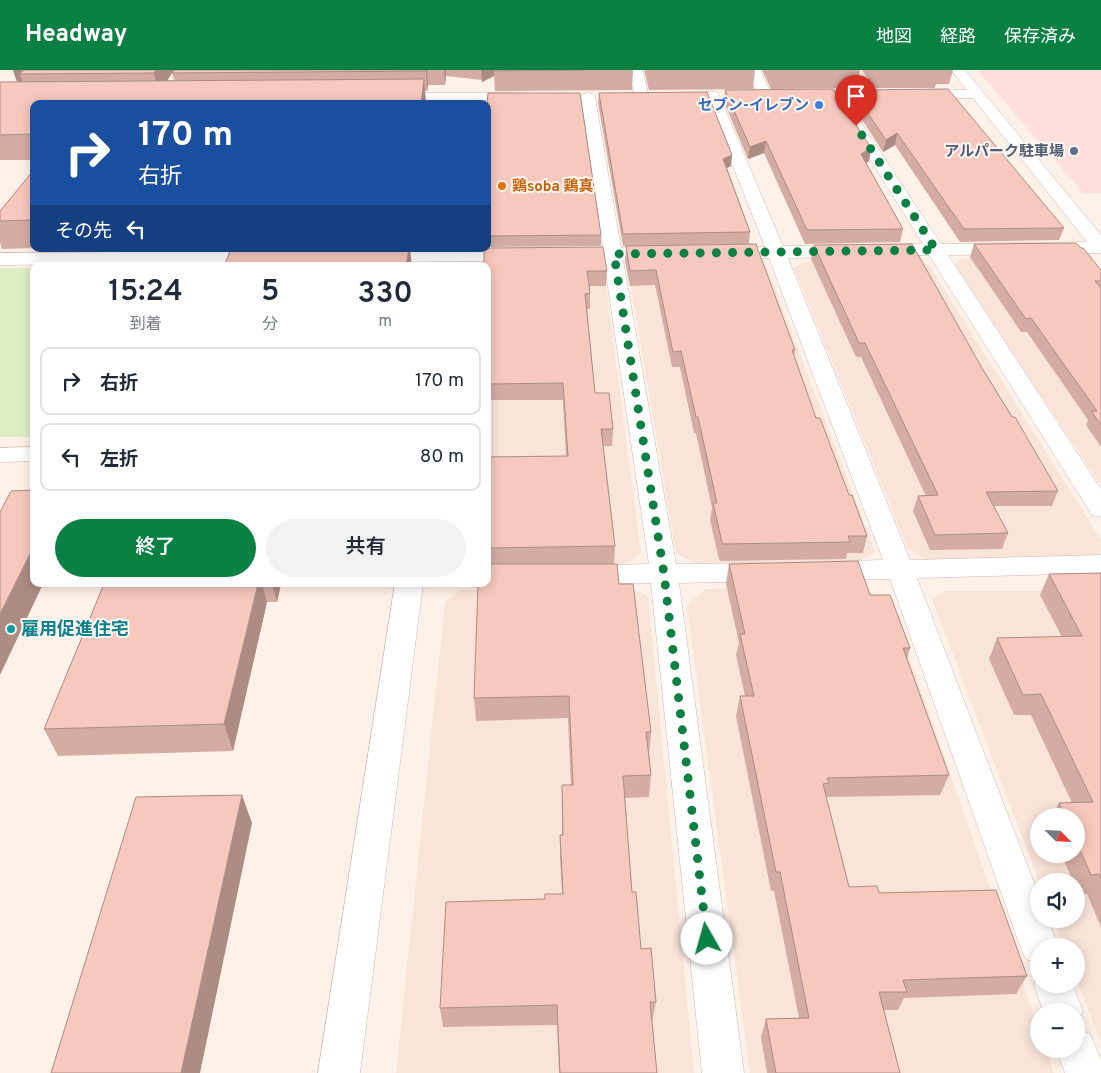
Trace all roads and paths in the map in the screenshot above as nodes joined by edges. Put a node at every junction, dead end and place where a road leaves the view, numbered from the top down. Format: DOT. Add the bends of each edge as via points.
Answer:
graph roads {
  1 [pos="635,70"];
  2 [pos="753,70"];
  3 [pos="958,70"];
  4 [pos="858,78"];
  5 [pos="498,82"];
  6 [pos="869,94"];
  7 [pos="977,94"];
  8 [pos="712,95"];
  9 [pos="748,95"];
  10 [pos="766,95"];
  11 [pos="836,95"];
  12 [pos="624,96"];
  13 [pos="642,96"];
  14 [pos="660,96"];
  15 [pos="379,97"];
  16 [pos="541,97"];
  17 [pos="591,97"];
  18 [pos="462,100"];
  19 [pos="1101,247"];
  20 [pos="936,250"];
  21 [pos="776,252"];
  22 [pos="700,253"];
  23 [pos="614,254"];
  24 [pos="680,254"];
  25 [pos="360,256"];
  26 [pos="280,257"];
  27 [pos="439,257"];
  28 [pos="0,259"];
  29 [pos="30,454"];
  30 [pos="0,455"];
  31 [pos="1101,509"];
  32 [pos="1101,564"];
  33 [pos="900,569"];
  34 [pos="664,574"];
  35 [pos="556,575"];
  36 [pos="409,587"];
  37 [pos="1036,938"];
  38 [pos="1080,1058"];
  39 [pos="339,1073"];
  40 [pos="723,1073"];
  41 [pos="1086,1073"];
  1 -- 13 [label="street"];
  2 -- 10 [label="street"];
  3 -- 7 [label="street"];
  4 -- 6 [label="street"];
  5 -- 18 [label="street"];
  6 -- 7 [label="street"];
  6 -- 11 [label="street"];
  7 -- 19 [label="street"];
  8 -- 21 [label="street"];
  9 -- 10 [label="street"];
  10 -- 11 [label="street"];
  11 -- 20 [label="street"];
  12 -- 13 [label="street"];
  13 -- 14 [label="street"];
  15 -- 18 [label="street"];
  16 -- 18 [label="street"];
  17 -- 23 [label="street"];
  19 -- 20 [label="street"];
  20 -- 21 [label="street"];
  20 -- 31 [label="street"];
  21 -- 22 [label="street"];
  21 -- 33 [label="street"];
  23 -- 24 [label="street"];
  23 -- 27 [label="street"];
  23 -- 34 [label="street"];
  25 -- 27 [label="street"];
  26 -- 28 [label="street"];
  29 -- 30 [label="street"];
  32 -- 33 [label="street"];
  33 -- 34 [label="street"];
  33 -- 37 [label="street"];
  34 -- 35 [label="street"];
  34 -- 40 [label="street"];
  36 -- 39 [label="street"];
  38 -- 41 [label="street"];
}
